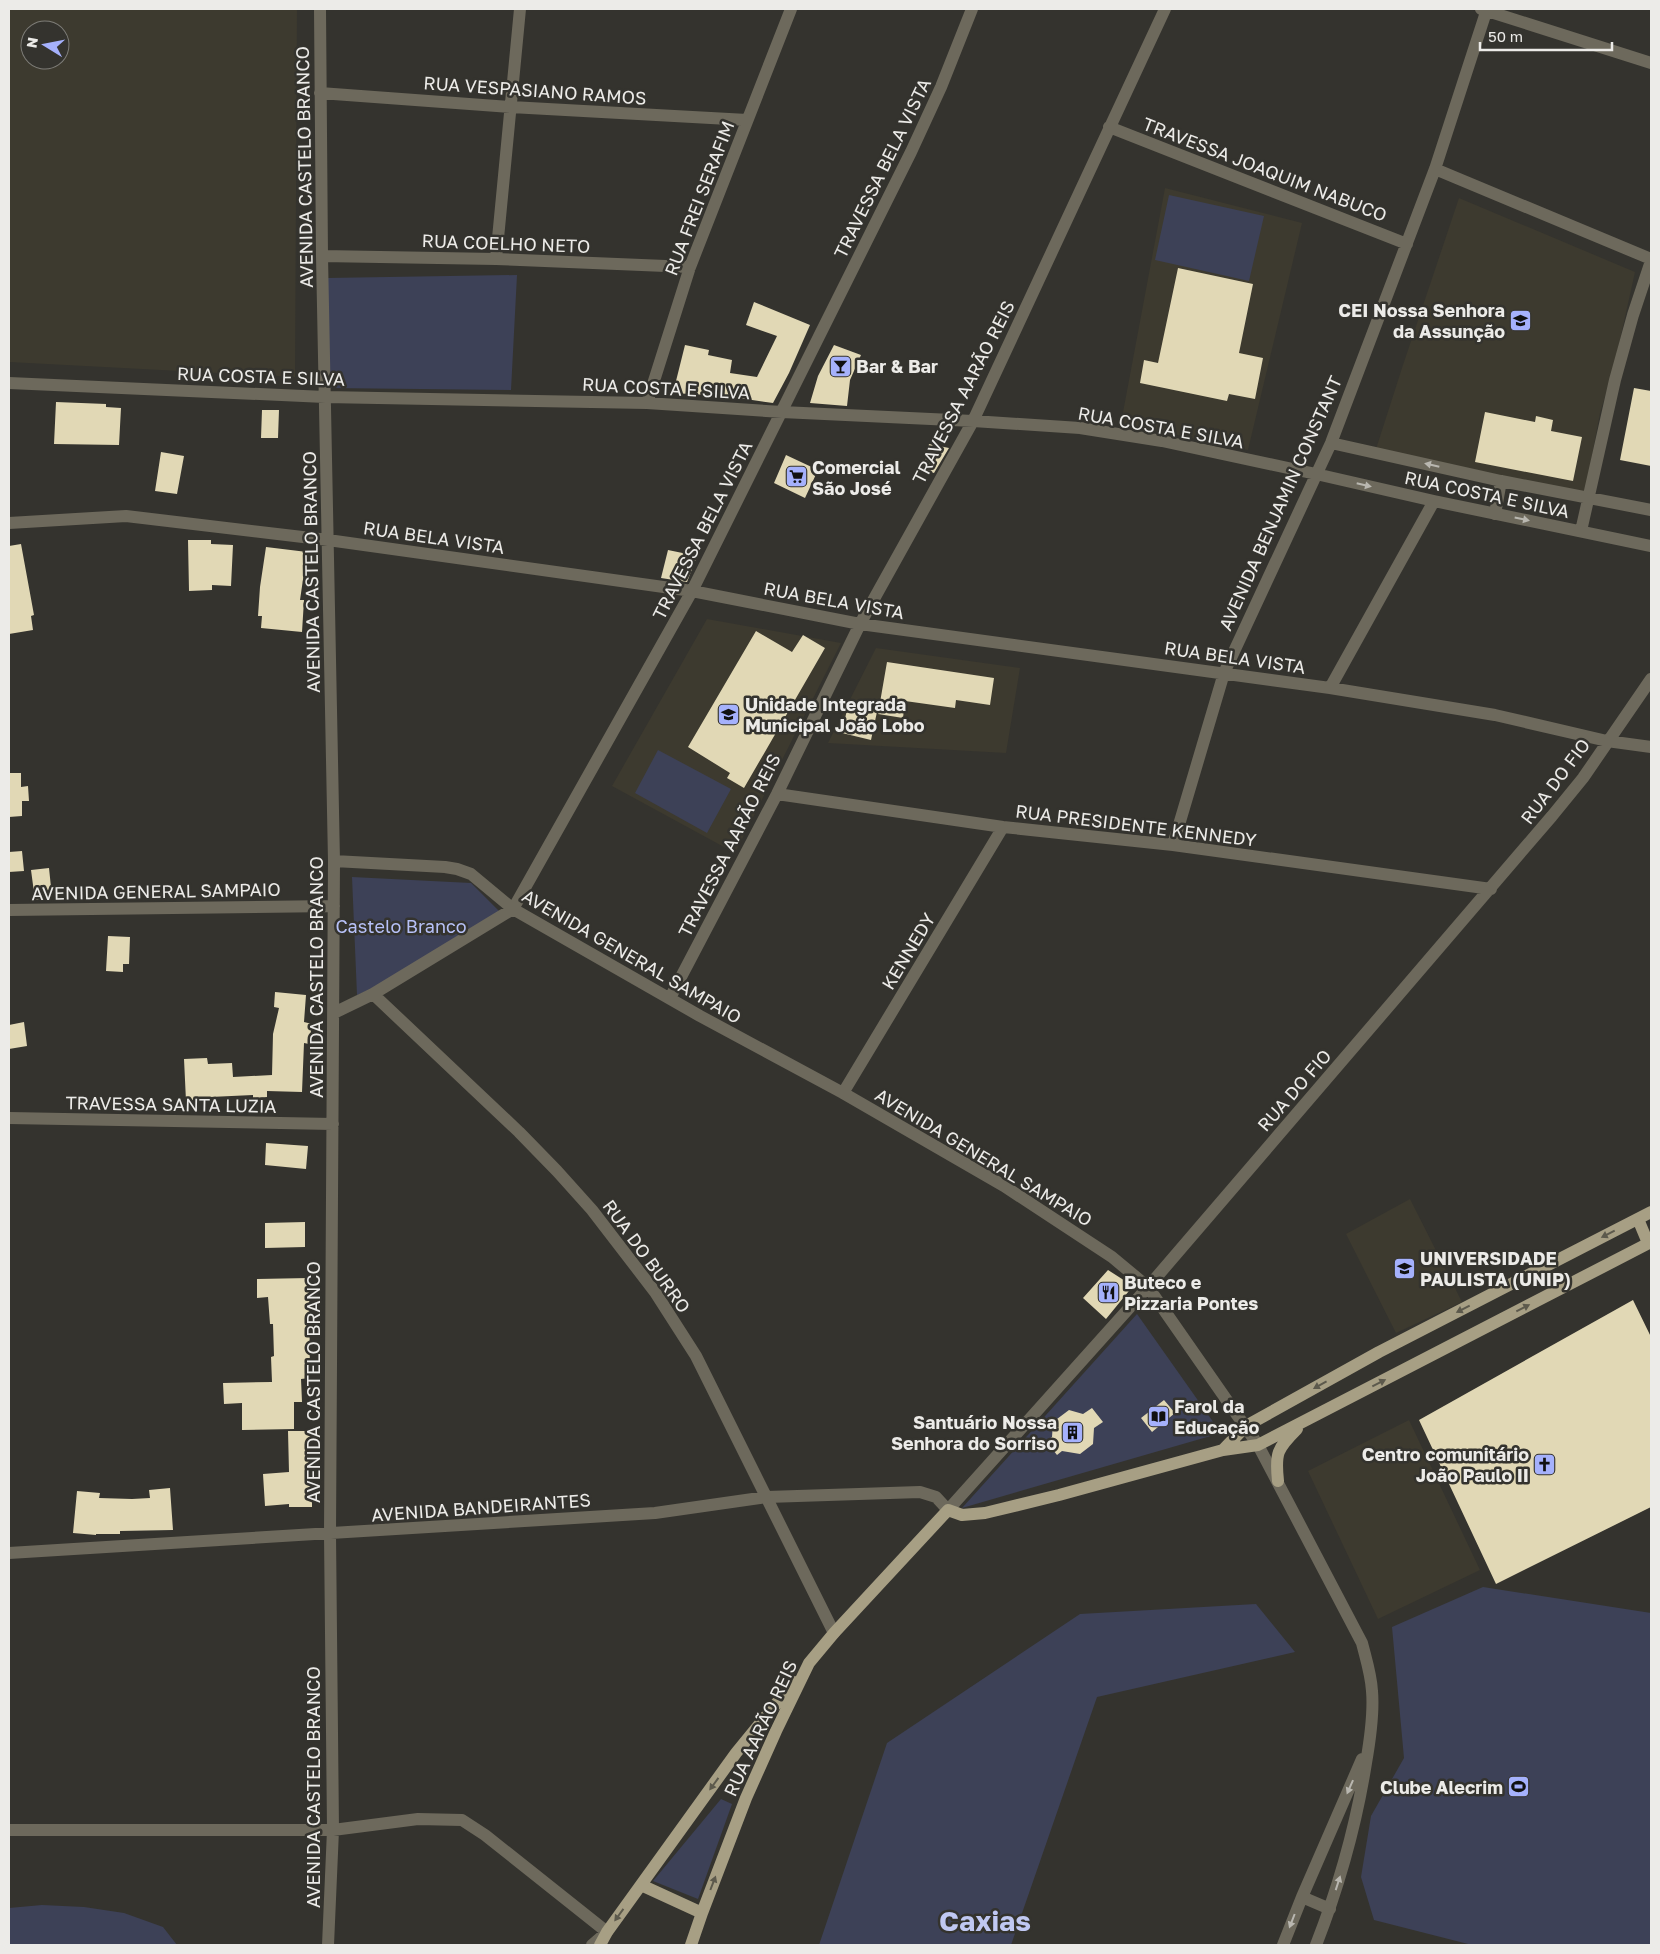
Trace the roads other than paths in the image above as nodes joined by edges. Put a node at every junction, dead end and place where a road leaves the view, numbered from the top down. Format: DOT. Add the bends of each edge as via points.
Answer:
graph roads {
  1 [pos="320,9"];
  2 [pos="520,9"];
  3 [pos="791,9"];
  4 [pos="972,9"];
  5 [pos="1166,9"];
  6 [pos="1485,9"];
  7 [pos="1651,64"];
  8 [pos="320,93"];
  9 [pos="511,107"];
  10 [pos="747,120"];
  11 [pos="1109,127"];
  12 [pos="1435,169"];
  13 [pos="1407,244"];
  14 [pos="322,256"];
  15 [pos="496,259"];
  16 [pos="1651,260"];
  17 [pos="690,267"];
  18 [pos="9,383"];
  19 [pos="324,397"];
  20 [pos="647,403"];
  21 [pos="782,412"];
  22 [pos="973,421"];
  23 [pos="1331,442"];
  24 [pos="1316,474"];
  25 [pos="1501,481"];
  26 [pos="1589,498"];
  27 [pos="1434,501"];
  28 [pos="1651,510"];
  29 [pos="1495,514"];
  30 [pos="9,523"];
  31 [pos="1582,531"];
  32 [pos="328,540"];
  33 [pos="1651,546"];
  34 [pos="692,591"];
  35 [pos="860,624"];
  36 [pos="1224,673"];
  37 [pos="1651,679"];
  38 [pos="1330,688"];
  39 [pos="1607,741"];
  40 [pos="1651,747"];
  41 [pos="777,794"];
  42 [pos="1003,827"];
  43 [pos="1173,845"];
  44 [pos="334,861"];
  45 [pos="1491,889"];
  46 [pos="334,906"];
  47 [pos="9,910"];
  48 [pos="513,910"];
  49 [pos="373,994"];
  50 [pos="670,998"];
  51 [pos="334,1013"];
  52 [pos="843,1093"];
  53 [pos="9,1118"];
  54 [pos="333,1124"];
  55 [pos="1651,1212"];
  56 [pos="1638,1219"];
  57 [pos="1650,1242"];
  58 [pos="1148,1287"];
  59 [pos="1307,1420"];
  60 [pos="1246,1426"];
  61 [pos="1258,1445"];
  62 [pos="1223,1450"];
  63 [pos="1278,1481"];
  64 [pos="767,1497"];
  65 [pos="948,1510"];
  66 [pos="330,1534"];
  67 [pos="9,1553"];
  68 [pos="834,1633"];
  69 [pos="809,1663"];
  70 [pos="1369,1742"];
  71 [pos="9,1830"];
  72 [pos="333,1830"];
  73 [pos="641,1885"];
  74 [pos="1302,1897"];
  75 [pos="1330,1909"];
  76 [pos="702,1913"];
  77 [pos="607,1932"];
  78 [pos="328,1945"];
  79 [pos="592,1945"];
  80 [pos="600,1945"];
  81 [pos="691,1945"];
  82 [pos="1283,1945"];
  83 [pos="1316,1945"];
  1 -- 8 [label="street, AVENIDA CASTELO BRANCO"];
  2 -- 9 [label="street"];
  3 -- 10 [label="street, RUA FREI SERAFIM"];
  4 -- 21 [label="street, TRAVESSA BELA VISTA" via="911,152"];
  5 -- 11 [label="street, TRAVESSA AARÃO REIS"];
  6 -- 7 [label="street"];
  6 -- 12 [label="street, AVENIDA BENJAMIN CONSTANT"];
  8 -- 9 [label="street, RUA VESPASIANO RAMOS"];
  8 -- 14 [label="street, AVENIDA CASTELO BRANCO"];
  9 -- 10 [label="street, RUA VESPASIANO RAMOS"];
  9 -- 15 [label="street"];
  10 -- 17 [label="street, RUA FREI SERAFIM"];
  11 -- 13 [label="street, TRAVESSA JOAQUIM NABUCO"];
  11 -- 22 [label="street, TRAVESSA AARÃO REIS"];
  12 -- 13 [label="street, AVENIDA BENJAMIN CONSTANT"];
  12 -- 16 [label="street"];
  13 -- 23 [label="street, AVENIDA BENJAMIN CONSTANT"];
  14 -- 15 [label="street, RUA COELHO NETO"];
  14 -- 19 [label="street, AVENIDA CASTELO BRANCO"];
  15 -- 17 [label="street, RUA COELHO NETO"];
  16 -- 26 [label="street" via="1615,380"];
  17 -- 20 [label="street, RUA FREI SERAFIM"];
  18 -- 19 [label="street, RUA COSTA E SILVA"];
  19 -- 20 [label="street, RUA COSTA E SILVA"];
  19 -- 32 [label="street, AVENIDA CASTELO BRANCO"];
  20 -- 21 [label="street, RUA COSTA E SILVA"];
  21 -- 22 [label="street, RUA COSTA E SILVA"];
  21 -- 34 [label="street, TRAVESSA BELA VISTA"];
  22 -- 24 [label="street, RUA COSTA E SILVA" via="1120,434"];
  22 -- 35 [label="street, TRAVESSA AARÃO REIS"];
  23 -- 24 [label="street, AVENIDA BENJAMIN CONSTANT"];
  25 -- 23 [label="street, one-way"];
  24 -- 27 [label="street, RUA COSTA E SILVA, one-way"];
  24 -- 36 [label="street, AVENIDA BENJAMIN CONSTANT"];
  25 -- 26 [label="street"];
  25 -- 29 [label="street"];
  26 -- 28 [label="street"];
  26 -- 31 [label="street"];
  27 -- 29 [label="street, RUA COSTA E SILVA"];
  27 -- 38 [label="street"];
  29 -- 31 [label="street, RUA COSTA E SILVA, one-way"];
  30 -- 32 [label="street, RUA BELA VISTA" via="126,516"];
  31 -- 33 [label="street, RUA COSTA E SILVA"];
  32 -- 34 [label="street, RUA BELA VISTA"];
  32 -- 44 [label="street, AVENIDA CASTELO BRANCO"];
  34 -- 35 [label="street, RUA BELA VISTA"];
  34 -- 48 [label="street, TRAVESSA BELA VISTA"];
  35 -- 36 [label="street, RUA BELA VISTA"];
  35 -- 41 [label="street, TRAVESSA AARÃO REIS"];
  36 -- 38 [label="street, RUA BELA VISTA"];
  36 -- 43 [label="street, AVENIDA BENJAMIN CONSTANT"];
  37 -- 39 [label="street, RUA DO FIO"];
  38 -- 39 [label="street, RUA BELA VISTA" via="1495,715"];
  39 -- 40 [label="street, RUA BELA VISTA"];
  39 -- 45 [label="street, RUA DO FIO" via="1583,778"];
  41 -- 42 [label="street, RUA PRESIDENTE KENNEDY"];
  41 -- 50 [label="street, TRAVESSA AARÃO REIS"];
  42 -- 43 [label="street, RUA PRESIDENTE KENNEDY"];
  42 -- 52 [label="street, KENNEDY"];
  43 -- 45 [label="street, RUA PRESIDENTE KENNEDY"];
  44 -- 46 [label="street, AVENIDA CASTELO BRANCO"];
  44 -- 48 [label="street, AVENIDA GENERAL SAMPAIO" via="457,869 471,874"];
  45 -- 58 [label="street, RUA DO FIO"];
  46 -- 47 [label="street, AVENIDA GENERAL SAMPAIO"];
  46 -- 51 [label="street, AVENIDA CASTELO BRANCO"];
  48 -- 49 [label="street, TRAVESSA BELA VISTA"];
  48 -- 50 [label="street, AVENIDA GENERAL SAMPAIO"];
  49 -- 51 [label="street"];
  49 -- 64 [label="street, RUA DO BURRO" via="519,1132 592,1210 655,1292 696,1356"];
  50 -- 52 [label="street, AVENIDA GENERAL SAMPAIO"];
  51 -- 54 [label="street, AVENIDA CASTELO BRANCO"];
  52 -- 58 [label="street, AVENIDA GENERAL SAMPAIO" via="1004,1186 1112,1257"];
  53 -- 54 [label="street, TRAVESSA SANTA LUZIA"];
  54 -- 66 [label="street, AVENIDA CASTELO BRANCO"];
  55 -- 56 [label="main road"];
  56 -- 57 [label="main road"];
  56 -- 60 [label="main road, one-way" via="1379,1352"];
  59 -- 57 [label="main road, one-way"];
  58 -- 60 [label="street, AVENIDA GENERAL SAMPAIO"];
  58 -- 65 [label="street, RUA DO FIO"];
  59 -- 61 [label="main road"];
  59 -- 63 [label="main road" via="1276,1457"];
  60 -- 61 [label="street, AVENIDA GENERAL SAMPAIO"];
  60 -- 62 [label="main road"];
  61 -- 62 [label="main road"];
  61 -- 63 [label="street, AVENIDA GENERAL SAMPAIO"];
  62 -- 65 [label="main road" via="984,1513 962,1515"];
  63 -- 70 [label="street, AVENIDA GENERAL SAMPAIO" via="1362,1642 1372,1693"];
  64 -- 65 [label="street, AVENIDA BANDEIRANTES" via="920,1492 936,1497"];
  64 -- 66 [label="street, AVENIDA BANDEIRANTES" via="655,1513"];
  64 -- 68 [label="street, RUA DO BURRO"];
  65 -- 68 [label="main road, RUA AARÃO REIS"];
  66 -- 67 [label="street, AVENIDA BANDEIRANTES"];
  66 -- 72 [label="street, AVENIDA CASTELO BRANCO"];
  68 -- 69 [label="main road, RUA AARÃO REIS"];
  69 -- 73 [label="main road, one-way" via="736,1753"];
  76 -- 69 [label="main road, RUA AARÃO REIS, one-way" via="757,1773"];
  70 -- 74 [label="street, AVENIDA GENERAL SAMPAIO, one-way"];
  75 -- 70 [label="street, AVENIDA GENERAL SAMPAIO, one-way" via="1354,1831"];
  71 -- 72 [label="street"];
  72 -- 77 [label="street" via="418,1819 462,1820"];
  72 -- 78 [label="street, AVENIDA CASTELO BRANCO"];
  73 -- 76 [label="main road"];
  73 -- 77 [label="main road, one-way"];
  74 -- 75 [label="street"];
  74 -- 82 [label="street, AVENIDA GENERAL SAMPAIO, one-way"];
  75 -- 83 [label="street, AVENIDA GENERAL SAMPAIO"];
  76 -- 81 [label="main road, RUA AARÃO REIS"];
  77 -- 79 [label="street"];
  77 -- 80 [label="main road"];
}
